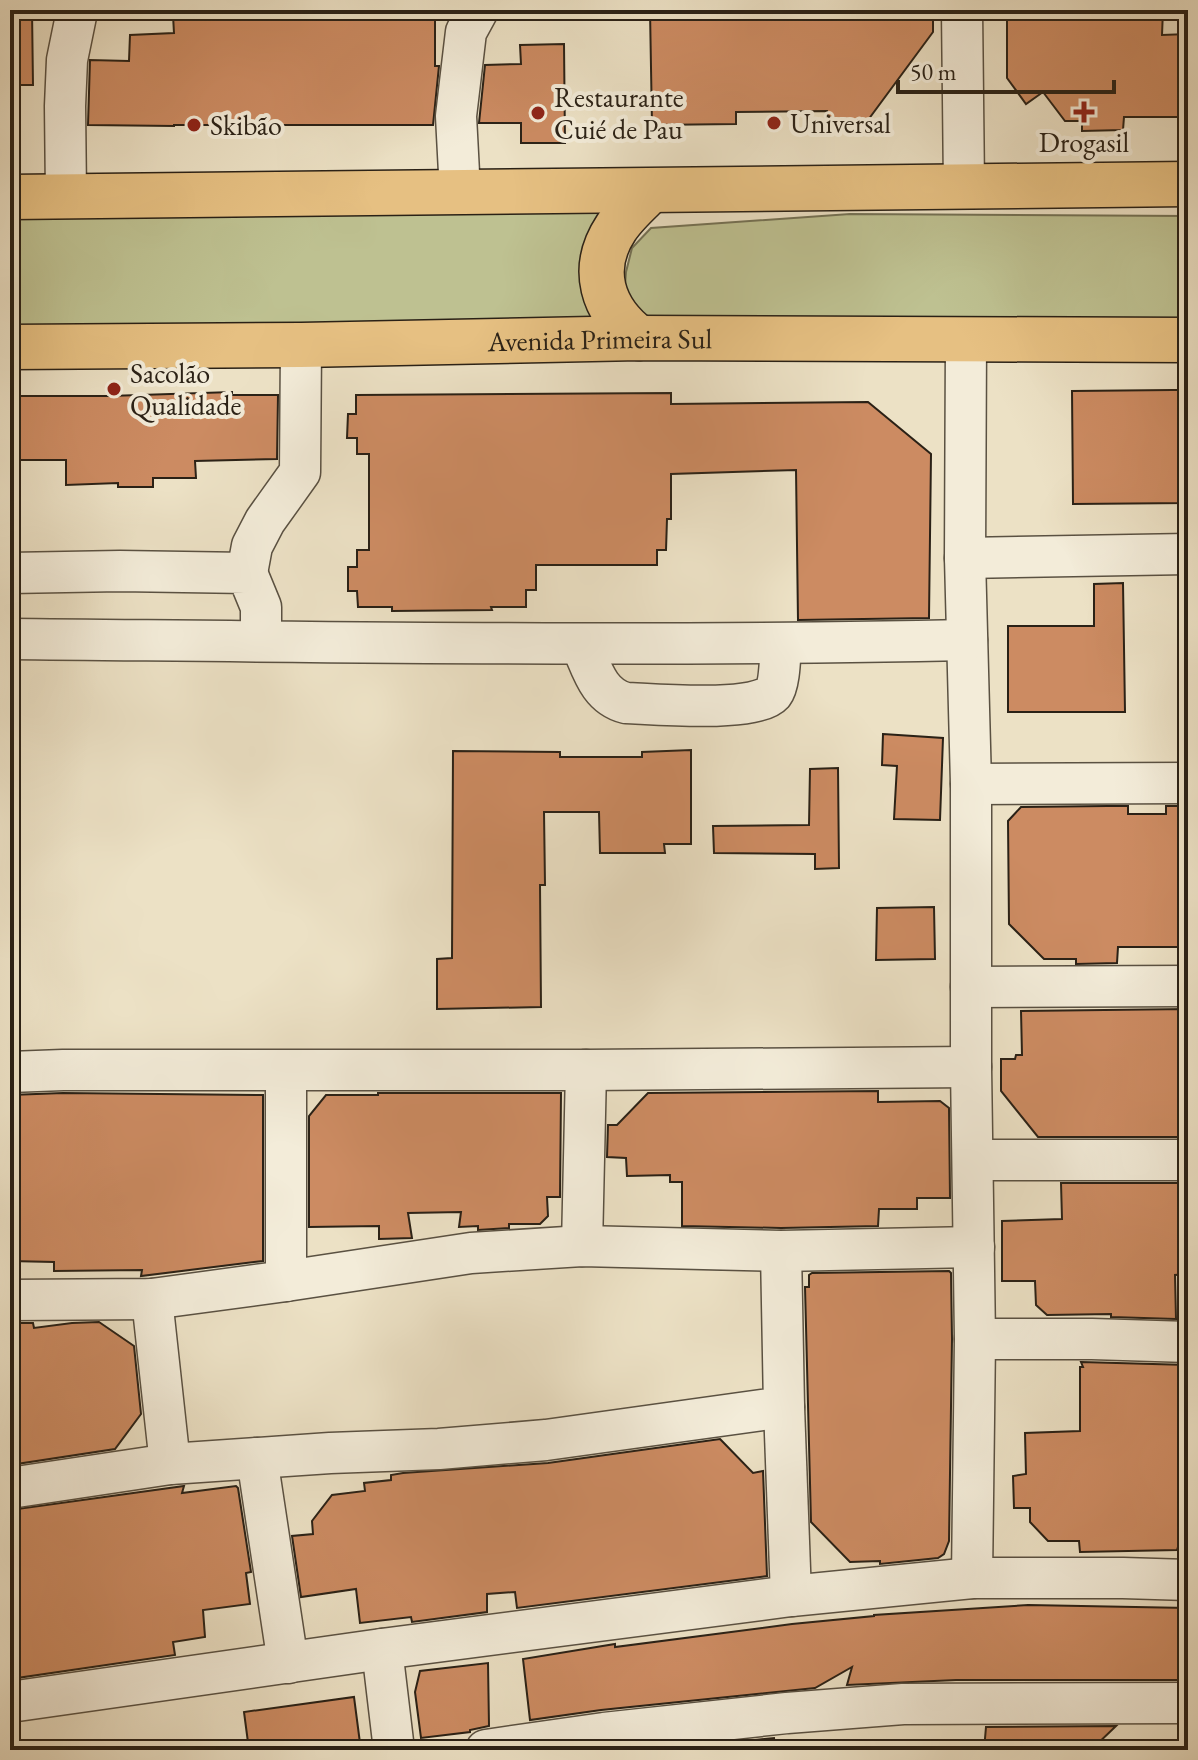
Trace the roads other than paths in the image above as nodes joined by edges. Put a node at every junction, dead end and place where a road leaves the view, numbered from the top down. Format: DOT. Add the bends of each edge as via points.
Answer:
graph roads {
  1 [pos="478,10"];
  2 [pos="962,10"];
  3 [pos="84,12"];
  4 [pos="1188,184"];
  5 [pos="964,187"];
  6 [pos="650,191"];
  7 [pos="460,192"];
  8 [pos="66,196"];
  9 [pos="10,197"];
  10 [pos="639,338"];
  11 [pos="966,338"];
  12 [pos="1188,340"];
  13 [pos="301,345"];
  14 [pos="10,347"];
  15 [pos="1188,554"];
  16 [pos="965,558"];
  17 [pos="10,573"];
  18 [pos="247,573"];
  19 [pos="10,639"];
  20 [pos="967,640"];
  21 [pos="261,641"];
  22 [pos="581,644"];
  23 [pos="781,644"];
  24 [pos="1188,783"];
  25 [pos="971,784"];
  26 [pos="1188,986"];
  27 [pos="971,987"];
  28 [pos="971,1067"];
  29 [pos="586,1070"];
  30 [pos="286,1071"];
  31 [pos="10,1072"];
  32 [pos="973,1160"];
  33 [pos="1188,1160"];
  34 [pos="582,1246"];
  35 [pos="974,1247"];
  36 [pos="781,1251"];
  37 [pos="286,1281"];
  38 [pos="152,1299"];
  39 [pos="10,1300"];
  40 [pos="975,1339"];
  41 [pos="1188,1342"];
  42 [pos="784,1407"];
  43 [pos="257,1458"];
  44 [pos="170,1464"];
  45 [pos="10,1488"];
  46 [pos="972,1578"];
  47 [pos="1188,1580"];
  48 [pos="791,1596"];
  49 [pos="382,1649"];
  50 [pos="288,1663"];
  51 [pos="10,1702"];
  52 [pos="1188,1703"];
  53 [pos="394,1750"];
  54 [pos="486,1750"];
  1 -- 7 [label="street" via="466,32 456,116"];
  2 -- 5 [label="street"];
  3 -- 8 [label="street" via="67,60"];
  4 -- 5 [label="main road"];
  5 -- 6 [label="main road"];
  6 -- 7 [label="main road"];
  6 -- 10 [label="main road" via="618,224 603,261 602,281 615,316"];
  7 -- 8 [label="main road"];
  8 -- 9 [label="main road"];
  10 -- 11 [label="main road, Avenida Primeira Sul"];
  10 -- 13 [label="main road, Avenida Primeira Sul"];
  11 -- 12 [label="main road, Avenida Primeira Sul"];
  11 -- 16 [label="street"];
  13 -- 14 [label="main road, Avenida Primeira Sul"];
  13 -- 18 [label="street" via="300,472 265,521 252,546"];
  15 -- 16 [label="street"];
  16 -- 20 [label="street"];
  17 -- 18 [label="street"];
  18 -- 21 [label="street" via="261,607"];
  19 -- 21 [label="street"];
  20 -- 23 [label="street"];
  20 -- 25 [label="street"];
  21 -- 22 [label="street"];
  22 -- 23 [label="street"];
  22 -- 23 [label="street" via="602,689 615,700 697,706 756,701 772,693"];
  24 -- 25 [label="street"];
  25 -- 27 [label="street"];
  26 -- 27 [label="street"];
  27 -- 28 [label="street"];
  28 -- 29 [label="street"];
  28 -- 32 [label="street"];
  29 -- 30 [label="street"];
  29 -- 34 [label="street"];
  30 -- 31 [label="street"];
  30 -- 37 [label="street"];
  32 -- 33 [label="street"];
  32 -- 35 [label="street"];
  34 -- 36 [label="street"];
  34 -- 37 [label="street" via="471,1253"];
  35 -- 36 [label="street"];
  35 -- 40 [label="street"];
  36 -- 42 [label="street"];
  37 -- 38 [label="street"];
  38 -- 39 [label="street"];
  38 -- 44 [label="street"];
  40 -- 41 [label="street"];
  40 -- 46 [label="street"];
  42 -- 43 [label="street" via="546,1440"];
  42 -- 48 [label="street"];
  43 -- 44 [label="street"];
  43 -- 50 [label="street"];
  44 -- 45 [label="street"];
  46 -- 47 [label="street"];
  46 -- 48 [label="street"];
  48 -- 49 [label="street"];
  49 -- 50 [label="street"];
  49 -- 53 [label="street"];
  50 -- 51 [label="street"];
  52 -- 54 [label="street" via="903,1704"];
}
